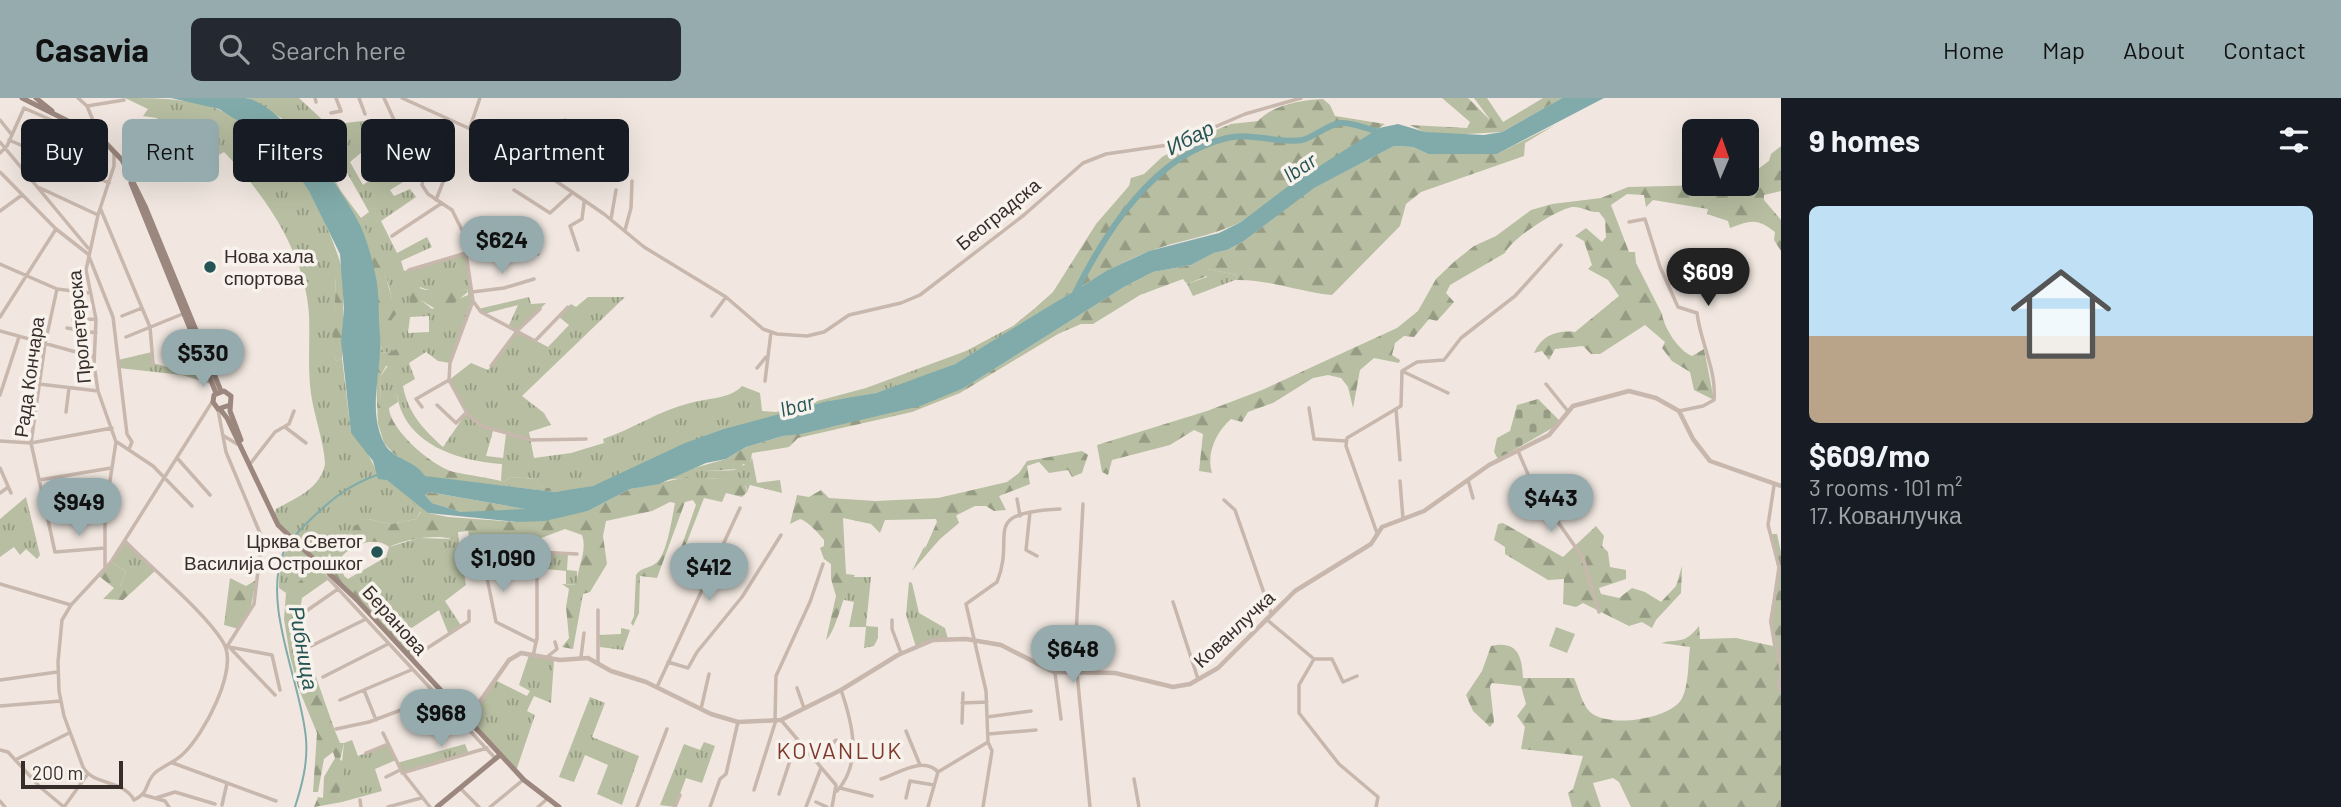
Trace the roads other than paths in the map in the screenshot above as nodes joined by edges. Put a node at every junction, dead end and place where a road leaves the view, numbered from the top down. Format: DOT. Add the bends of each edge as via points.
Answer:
graph roads {
  1 [pos="78,98"];
  2 [pos="336,98"];
  3 [pos="359,98"];
  4 [pos="384,98"];
  5 [pos="402,98"];
  6 [pos="480,98"];
  7 [pos="1301,98"];
  8 [pos="29,99"];
  9 [pos="124,100"];
  10 [pos="87,106"];
  11 [pos="331,113"];
  12 [pos="365,114"];
  13 [pos="49,119"];
  14 [pos="63,119"];
  15 [pos="92,119"];
  16 [pos="473,119"];
  17 [pos="0,120"];
  18 [pos="469,127"];
  19 [pos="11,138"];
  20 [pos="0,142"];
  21 [pos="108,144"];
  22 [pos="5,148"];
  23 [pos="112,148"];
  24 [pos="0,153"];
  25 [pos="118,155"];
  26 [pos="122,165"];
  27 [pos="114,166"];
  28 [pos="0,172"];
  29 [pos="632,181"];
  30 [pos="129,182"];
  31 [pos="443,182"];
  32 [pos="558,182"];
  33 [pos="109,183"];
  34 [pos="39,188"];
  35 [pos="514,190"];
  36 [pos="616,190"];
  37 [pos="572,193"];
  38 [pos="22,195"];
  39 [pos="436,200"];
  40 [pos="442,203"];
  41 [pos="584,203"];
  42 [pos="0,211"];
  43 [pos="99,213"];
  44 [pos="611,219"];
  45 [pos="1629,222"];
  46 [pos="56,229"];
  47 [pos="625,232"];
  48 [pos="392,236"];
  49 [pos="1561,245"];
  50 [pos="578,250"];
  51 [pos="88,251"];
  52 [pos="466,252"];
  53 [pos="538,254"];
  54 [pos="0,264"];
  55 [pos="409,270"];
  56 [pos="25,276"];
  57 [pos="534,279"];
  58 [pos="57,289"];
  59 [pos="472,292"];
  60 [pos="90,293"];
  61 [pos="726,297"];
  62 [pos="473,302"];
  63 [pos="568,307"];
  64 [pos="142,308"];
  65 [pos="540,309"];
  66 [pos="185,313"];
  67 [pos="122,316"];
  68 [pos="712,316"];
  69 [pos="0,317"];
  70 [pos="96,319"];
  71 [pos="73,320"];
  72 [pos="150,327"];
  73 [pos="67,328"];
  74 [pos="0,331"];
  75 [pos="517,331"];
  76 [pos="771,332"];
  77 [pos="96,333"];
  78 [pos="19,337"];
  79 [pos="126,337"];
  80 [pos="45,344"];
  81 [pos="767,355"];
  82 [pos="94,357"];
  83 [pos="153,363"];
  84 [pos="491,366"];
  85 [pos="757,368"];
  86 [pos="1402,371"];
  87 [pos="449,380"];
  88 [pos="765,381"];
  89 [pos="39,384"];
  90 [pos="1546,384"];
  91 [pos="69,388"];
  92 [pos="98,391"];
  93 [pos="219,392"];
  94 [pos="1448,393"];
  95 [pos="0,395"];
  96 [pos="230,405"];
  97 [pos="437,405"];
  98 [pos="216,406"];
  99 [pos="422,407"];
  100 [pos="1309,408"];
  101 [pos="1396,409"];
  102 [pos="1567,410"];
  103 [pos="294,411"];
  104 [pos="1679,411"];
  105 [pos="66,412"];
  106 [pos="467,412"];
  107 [pos="285,427"];
  108 [pos="112,428"];
  109 [pos="224,436"];
  110 [pos="586,439"];
  111 [pos="1346,441"];
  112 [pos="0,442"];
  113 [pos="116,442"];
  114 [pos="31,443"];
  115 [pos="306,443"];
  116 [pos="240,445"];
  117 [pos="129,449"];
  118 [pos="1518,451"];
  119 [pos="178,459"];
  120 [pos="1400,460"];
  121 [pos="250,464"];
  122 [pos="0,468"];
  123 [pos="111,468"];
  124 [pos="252,473"];
  125 [pos="39,480"];
  126 [pos="165,480"];
  127 [pos="1468,480"];
  128 [pos="1400,481"];
  129 [pos="1774,486"];
  130 [pos="1781,486"];
  131 [pos="0,494"];
  132 [pos="210,495"];
  133 [pos="1473,498"];
  134 [pos="1017,499"];
  135 [pos="1224,500"];
  136 [pos="106,504"];
  137 [pos="1083,504"];
  138 [pos="192,506"];
  139 [pos="740,508"];
  140 [pos="1060,509"];
  141 [pos="1030,512"];
  142 [pos="106,513"];
  143 [pos="48,516"];
  144 [pos="1020,516"];
  145 [pos="1403,519"];
  146 [pos="1377,533"];
  147 [pos="781,535"];
  148 [pos="482,536"];
  149 [pos="125,541"];
  150 [pos="104,548"];
  151 [pos="577,554"];
  152 [pos="1037,556"];
  153 [pos="823,564"];
  154 [pos="105,569"];
  155 [pos="329,573"];
  156 [pos="0,584"];
  157 [pos="338,589"];
  158 [pos="1173,602"];
  159 [pos="71,605"];
  160 [pos="598,610"];
  161 [pos="469,611"];
  162 [pos="1598,612"];
  163 [pos="1271,613"];
  164 [pos="302,614"];
  165 [pos="366,619"];
  166 [pos="1266,619"];
  167 [pos="892,620"];
  168 [pos="584,633"];
  169 [pos="973,639"];
  170 [pos="536,642"];
  171 [pos="555,642"];
  172 [pos="388,644"];
  173 [pos="227,646"];
  174 [pos="309,647"];
  175 [pos="901,653"];
  176 [pos="533,656"];
  177 [pos="581,657"];
  178 [pos="545,658"];
  179 [pos="410,659"];
  180 [pos="1314,659"];
  181 [pos="668,662"];
  182 [pos="598,664"];
  183 [pos="415,671"];
  184 [pos="1054,671"];
  185 [pos="1781,671"];
  186 [pos="57,672"];
  187 [pos="1075,673"];
  188 [pos="709,674"];
  189 [pos="1357,676"];
  190 [pos="323,677"];
  191 [pos="0,680"];
  192 [pos="1198,681"];
  193 [pos="657,687"];
  194 [pos="797,688"];
  195 [pos="280,690"];
  196 [pos="364,690"];
  197 [pos="841,690"];
  198 [pos="1781,692"];
  199 [pos="962,693"];
  200 [pos="275,695"];
  201 [pos="438,696"];
  202 [pos="340,700"];
  203 [pos="61,701"];
  204 [pos="987,702"];
  205 [pos="962,703"];
  206 [pos="0,706"];
  207 [pos="804,708"];
  208 [pos="701,709"];
  209 [pos="1031,711"];
  210 [pos="987,717"];
  211 [pos="1061,719"];
  212 [pos="376,720"];
  213 [pos="467,720"];
  214 [pos="778,720"];
  215 [pos="738,722"];
  216 [pos="962,723"];
  217 [pos="336,729"];
  218 [pos="667,729"];
  219 [pos="1036,730"];
  220 [pos="906,731"];
  221 [pos="70,733"];
  222 [pos="383,733"];
  223 [pos="988,734"];
  224 [pos="797,739"];
  225 [pos="836,740"];
  226 [pos="988,743"];
  227 [pos="388,744"];
  228 [pos="487,748"];
  229 [pos="3,750"];
  230 [pos="366,753"];
  231 [pos="498,757"];
  232 [pos="15,760"];
  233 [pos="815,761"];
  234 [pos="173,763"];
  235 [pos="920,765"];
  236 [pos="821,768"];
  237 [pos="402,771"];
  238 [pos="938,772"];
  239 [pos="88,774"];
  240 [pos="386,777"];
  241 [pos="524,779"];
  242 [pos="881,779"];
  243 [pos="1134,779"];
  244 [pos="227,783"];
  245 [pos="934,785"];
  246 [pos="459,787"];
  247 [pos="839,789"];
  248 [pos="754,790"];
  249 [pos="779,794"];
  250 [pos="144,795"];
  251 [pos="680,796"];
  252 [pos="872,796"];
  253 [pos="156,798"];
  254 [pos="421,798"];
  255 [pos="906,798"];
  256 [pos="547,799"];
  257 [pos="134,800"];
  258 [pos="360,800"];
  259 [pos="0,801"];
  260 [pos="276,801"];
  261 [pos="816,802"];
  262 [pos="215,804"];
  263 [pos="222,804"];
  264 [pos="5,807"];
  265 [pos="64,807"];
  266 [pos="134,807"];
  267 [pos="169,807"];
  268 [pos="361,807"];
  269 [pos="388,807"];
  270 [pos="430,807"];
  271 [pos="438,807"];
  272 [pos="480,807"];
  273 [pos="490,807"];
  274 [pos="538,807"];
  275 [pos="559,807"];
  276 [pos="637,807"];
  277 [pos="676,807"];
  278 [pos="710,807"];
  279 [pos="806,807"];
  280 [pos="830,807"];
  281 [pos="928,807"];
  282 [pos="983,807"];
  283 [pos="1090,807"];
  284 [pos="1139,807"];
  285 [pos="1376,807"];
  1 -- 10 [label="street"];
  2 -- 11 [label="street" via="341,111"];
  3 -- 12 [label="street"];
  4 -- 39 [label="street" via="395,122 429,144 421,183"];
  5 -- 18 [label="street, Београдска"];
  6 -- 16 [label="street"];
  7 -- 76 [label="street, Београдска" via="1245,114 1175,144 1089,159 920,295 849,315 824,332 807,336"];
  8 -- 14 [label="main road"];
  9 -- 10 [label="street"];
  10 -- 15 [label="street"];
  13 -- 19 [label="street" via="24,108"];
  17 -- 19 [label="street"];
  19 -- 22 [label="street"];
  19 -- 33 [label="street"];
  20 -- 22 [label="street"];
  21 -- 23 [label="main road"];
  22 -- 24 [label="street"];
  22 -- 34 [label="street"];
  23 -- 25 [label="main road"];
  23 -- 27 [label="street, Пролетерска"];
  25 -- 26 [label="main road"];
  25 -- 93 [label="main road" via="145,206"];
  26 -- 27 [label="street"];
  27 -- 33 [label="street, Пролетерска"];
  28 -- 38 [label="street"];
  29 -- 47 [label="street"];
  30 -- 66 [label="main road"];
  31 -- 39 [label="street"];
  32 -- 37 [label="street, Београдска"];
  33 -- 43 [label="street, Пролетерска"];
  34 -- 43 [label="street"];
  34 -- 51 [label="street"];
  35 -- 37 [label="street" via="550,213"];
  36 -- 44 [label="street"];
  37 -- 41 [label="street, Београдска"];
  38 -- 42 [label="street"];
  38 -- 46 [label="street"];
  39 -- 40 [label="street"];
  40 -- 48 [label="street"];
  40 -- 52 [label="street" via="458,218"];
  41 -- 44 [label="street, Београдска"];
  41 -- 50 [label="street" via="582,219 570,226"];
  43 -- 51 [label="street, Пролетерска"];
  43 -- 64 [label="street"];
  44 -- 47 [label="street, Београдска"];
  45 -- 104 [label="street" via="1646,219 1678,307 1697,313 1714,400"];
  46 -- 51 [label="street"];
  46 -- 56 [label="street"];
  47 -- 61 [label="street, Београдска"];
  49 -- 86 [label="street" via="1515,296 1461,338 1444,360 1417,362"];
  51 -- 60 [label="street, Пролетерска"];
  51 -- 117 [label="street" via="113,317 127,434 132,442"];
  52 -- 53 [label="street" via="502,253 511,247"];
  52 -- 55 [label="street"];
  52 -- 59 [label="street"];
  54 -- 56 [label="street"];
  56 -- 58 [label="street"];
  56 -- 69 [label="street"];
  57 -- 59 [label="street"];
  58 -- 60 [label="street"];
  58 -- 80 [label="street, Рада Кончара"];
  59 -- 62 [label="street"];
  60 -- 70 [label="street, Пролетерска"];
  61 -- 68 [label="street"];
  61 -- 76 [label="street, Београдска" via="755,324"];
  62 -- 75 [label="street" via="481,312"];
  62 -- 87 [label="street" via="450,363"];
  63 -- 75 [label="street" via="537,341"];
  64 -- 67 [label="street"];
  64 -- 72 [label="street"];
  65 -- 75 [label="street"];
  66 -- 72 [label="street"];
  66 -- 93 [label="main road"];
  70 -- 71 [label="street"];
  70 -- 77 [label="street, Пролетерска"];
  72 -- 79 [label="street"];
  72 -- 83 [label="street"];
  73 -- 77 [label="street"];
  74 -- 78 [label="street"];
  75 -- 84 [label="street"];
  76 -- 81 [label="street"];
  77 -- 82 [label="street, Пролетерска"];
  78 -- 80 [label="street"];
  78 -- 95 [label="street"];
  80 -- 82 [label="street"];
  80 -- 89 [label="street, Рада Кончара"];
  81 -- 85 [label="street"];
  81 -- 88 [label="street"];
  82 -- 92 [label="street, Пролетерска"];
  86 -- 94 [label="street"];
  86 -- 101 [label="street" via="1402,401"];
  87 -- 99 [label="street" via="416,399"];
  87 -- 106 [label="street"];
  89 -- 91 [label="street"];
  89 -- 114 [label="street, Рада Кончара"];
  90 -- 102 [label="street"];
  91 -- 92 [label="street"];
  91 -- 105 [label="street"];
  92 -- 108 [label="street, Пролетерска"];
  93 -- 96 [label="main road" via="229,394"];
  93 -- 98 [label="main road"];
  96 -- 98 [label="main road"];
  96 -- 121 [label="main road"];
  97 -- 106 [label="street" via="456,423"];
  98 -- 109 [label="street"];
  98 -- 116 [label="main road"];
  98 -- 119 [label="street"];
  100 -- 111 [label="street" via="1314,439"];
  101 -- 111 [label="street"];
  101 -- 120 [label="street"];
  102 -- 104 [label="street, Кованлучка" via="1629,391 1656,398"];
  102 -- 118 [label="street, Кованлучка" via="1549,435"];
  103 -- 107 [label="street"];
  104 -- 129 [label="street" via="1710,461"];
  106 -- 110 [label="street" via="482,426 519,438"];
  107 -- 115 [label="street"];
  107 -- 121 [label="street"];
  108 -- 113 [label="street, Пролетерска"];
  108 -- 114 [label="street"];
  109 -- 116 [label="street"];
  109 -- 173 [label="street" via="226,452 262,538 254,604"];
  111 -- 146 [label="street"];
  112 -- 114 [label="street"];
  113 -- 117 [label="street"];
  113 -- 123 [label="street, Пролетерска"];
  114 -- 125 [label="street, Рада Кончара"];
  116 -- 124 [label="main road"];
  117 -- 126 [label="street"];
  118 -- 127 [label="street, Кованлучка"];
  118 -- 162 [label="street" via="1534,486 1583,558"];
  119 -- 126 [label="street"];
  119 -- 132 [label="street"];
  121 -- 124 [label="main road"];
  122 -- 131 [label="street" via="9,490"];
  123 -- 125 [label="street"];
  123 -- 136 [label="street, Пролетерска"];
  124 -- 155 [label="main road, Беранова" via="273,519"];
  125 -- 143 [label="street, Рада Кончара"];
  126 -- 138 [label="street"];
  126 -- 149 [label="street"];
  127 -- 133 [label="street"];
  127 -- 145 [label="street, Кованлучка" via="1424,511"];
  128 -- 145 [label="street"];
  129 -- 130 [label="street"];
  129 -- 185 [label="street" via="1768,524 1779,567 1771,622"];
  134 -- 144 [label="street"];
  135 -- 163 [label="street" via="1234,510"];
  136 -- 142 [label="street, Пролетерска"];
  136 -- 143 [label="street"];
  137 -- 187 [label="street"];
  139 -- 181 [label="street"];
  140 -- 141 [label="street"];
  141 -- 144 [label="street"];
  141 -- 152 [label="street" via="1026,550"];
  142 -- 143 [label="street"];
  142 -- 150 [label="street, Пролетерска"];
  143 -- 150 [label="street, Рада Кончара" via="55,552"];
  144 -- 169 [label="street" via="1003,528 997,582 966,604"];
  145 -- 146 [label="street, Кованлучка"];
  146 -- 163 [label="street, Кованлучка" via="1371,544 1325,570"];
  147 -- 181 [label="street" via="742,597 688,668"];
  148 -- 170 [label="street" via="496,622"];
  149 -- 154 [label="street"];
  149 -- 173 [label="street"];
  150 -- 154 [label="street, Пролетерска"];
  151 -- 170 [label="street" via="537,552"];
  153 -- 214 [label="street" via="776,676"];
  154 -- 159 [label="street"];
  155 -- 157 [label="street, Беранова"];
  155 -- 179 [label="main road, Беранова"];
  156 -- 159 [label="street"];
  157 -- 164 [label="street, Беранова"];
  157 -- 165 [label="street, Беранова"];
  158 -- 192 [label="street"];
  159 -- 186 [label="street" via="61,626"];
  160 -- 182 [label="street"];
  161 -- 179 [label="street" via="469,621"];
  163 -- 166 [label="street, Кованлучка"];
  165 -- 172 [label="street, Беранова"];
  165 -- 174 [label="street"];
  166 -- 180 [label="street"];
  166 -- 192 [label="street, Кованлучка" via="1218,668"];
  167 -- 175 [label="street"];
  168 -- 177 [label="street"];
  169 -- 175 [label="street, Кованлучка" via="933,640"];
  169 -- 184 [label="street, Кованлучка" via="1001,645"];
  169 -- 204 [label="street"];
  170 -- 176 [label="street"];
  171 -- 178 [label="street" via="557,649"];
  172 -- 183 [label="street, Беранова"];
  172 -- 190 [label="street"];
  173 -- 195 [label="street" via="272,655"];
  173 -- 200 [label="street"];
  173 -- 234 [label="street" via="222,690 189,748"];
  175 -- 197 [label="street, Кованлучка"];
  176 -- 178 [label="street, Кованлучка"];
  176 -- 213 [label="street" via="521,653 511,658"];
  177 -- 178 [label="street, Кованлучка"];
  177 -- 182 [label="street, Кованлучка"];
  179 -- 183 [label="main road, Беранова"];
  180 -- 189 [label="street" via="1332,659 1343,682"];
  180 -- 285 [label="street" via="1299,685 1299,713 1339,764 1378,797"];
  181 -- 193 [label="street"];
  182 -- 193 [label="street, Кованлучка"];
  183 -- 196 [label="street"];
  183 -- 201 [label="street, Беранова"];
  183 -- 213 [label="main road, Беранова"];
  184 -- 187 [label="street, Кованлучка"];
  184 -- 211 [label="street"];
  185 -- 198 [label="street"];
  186 -- 191 [label="street"];
  186 -- 203 [label="street"];
  187 -- 192 [label="street, Кованлучка" via="1115,673 1173,687"];
  187 -- 283 [label="street"];
  188 -- 208 [label="street"];
  193 -- 208 [label="street, Кованлучка"];
  194 -- 207 [label="street"];
  196 -- 202 [label="street"];
  196 -- 212 [label="street"];
  197 -- 207 [label="street, Кованлучка"];
  197 -- 247 [label="street" via="854,747"];
  199 -- 205 [label="street"];
  201 -- 212 [label="street"];
  201 -- 228 [label="street, Беранова"];
  203 -- 206 [label="street"];
  203 -- 221 [label="street"];
  204 -- 205 [label="street"];
  204 -- 210 [label="street"];
  205 -- 216 [label="street"];
  207 -- 214 [label="street, Кованлучка"];
  208 -- 215 [label="street, Кованлучка"];
  209 -- 210 [label="street"];
  210 -- 223 [label="street"];
  212 -- 217 [label="street"];
  213 -- 231 [label="main road, Беранова"];
  214 -- 215 [label="street, Кованлучка"];
  214 -- 224 [label="street"];
  214 -- 248 [label="street"];
  215 -- 278 [label="street" via="726,774"];
  218 -- 276 [label="street"];
  219 -- 223 [label="street"];
  220 -- 235 [label="street"];
  221 -- 232 [label="street"];
  221 -- 239 [label="street"];
  222 -- 227 [label="street"];
  223 -- 226 [label="street"];
  224 -- 233 [label="street"];
  224 -- 249 [label="street"];
  225 -- 233 [label="street"];
  226 -- 238 [label="street"];
  226 -- 282 [label="street" via="992,751"];
  227 -- 230 [label="street"];
  227 -- 237 [label="street"];
  228 -- 231 [label="street, Беранова"];
  228 -- 237 [label="street"];
  229 -- 232 [label="street"];
  231 -- 241 [label="main road, Беранова"];
  231 -- 246 [label="main road"];
  232 -- 265 [label="street"];
  233 -- 236 [label="street"];
  234 -- 244 [label="street"];
  234 -- 250 [label="street" via="154,774"];
  235 -- 238 [label="street"];
  235 -- 242 [label="street"];
  236 -- 247 [label="street"];
  236 -- 279 [label="street"];
  237 -- 240 [label="street"];
  237 -- 254 [label="street"];
  238 -- 245 [label="street"];
  239 -- 257 [label="street" via="127,789"];
  239 -- 265 [label="street"];
  241 -- 256 [label="main road, Беранова"];
  241 -- 273 [label="street"];
  243 -- 284 [label="street"];
  244 -- 260 [label="street"];
  244 -- 263 [label="street"];
  245 -- 255 [label="street" via="911,781"];
  245 -- 281 [label="street"];
  246 -- 271 [label="main road"];
  246 -- 272 [label="street"];
  247 -- 252 [label="street"];
  247 -- 280 [label="street"];
  250 -- 253 [label="street"];
  250 -- 257 [label="street"];
  251 -- 277 [label="street"];
  253 -- 262 [label="street" via="174,792"];
  253 -- 267 [label="street"];
  254 -- 269 [label="street"];
  254 -- 270 [label="street"];
  256 -- 274 [label="street"];
  256 -- 275 [label="main road, Беранова"];
  257 -- 266 [label="street"];
  258 -- 268 [label="street"];
  259 -- 264 [label="street"];
  261 -- 280 [label="street"];
}
